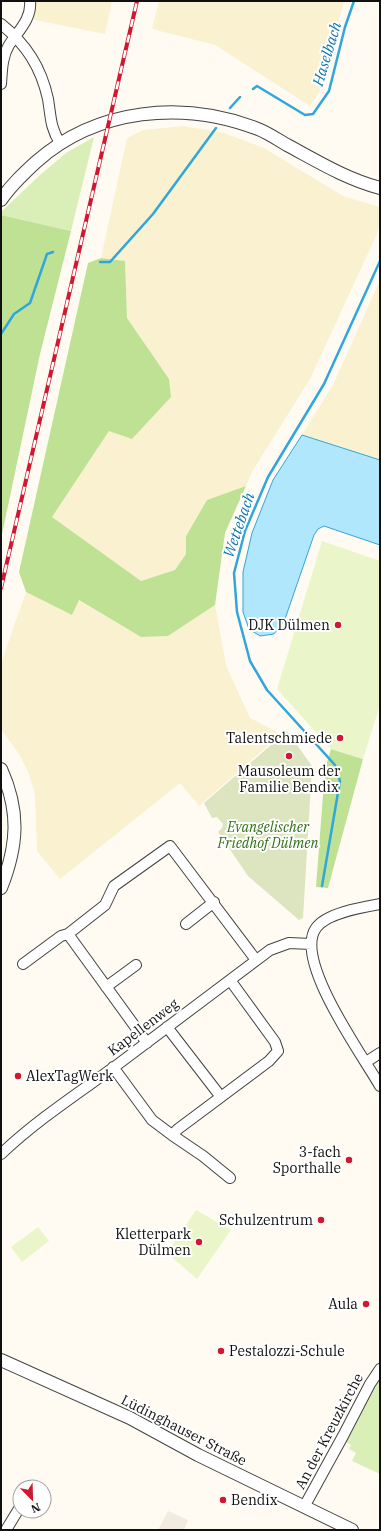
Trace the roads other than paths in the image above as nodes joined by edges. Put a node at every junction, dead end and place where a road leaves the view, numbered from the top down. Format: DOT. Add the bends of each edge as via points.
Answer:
graph roads {
  1 [pos="30,1"];
  2 [pos="1,24"];
  3 [pos="16,36"];
  4 [pos="1,84"];
  5 [pos="60,144"];
  6 [pos="380,188"];
  7 [pos="1,200"];
  8 [pos="1,769"];
  9 [pos="1,888"];
  10 [pos="214,902"];
  11 [pos="380,904"];
  12 [pos="186,924"];
  13 [pos="68,934"];
  14 [pos="311,939"];
  15 [pos="256,960"];
  16 [pos="23,964"];
  17 [pos="136,965"];
  18 [pos="230,980"];
  19 [pos="106,987"];
  20 [pos="168,1027"];
  21 [pos="147,1043"];
  22 [pos="380,1053"];
  23 [pos="366,1062"];
  24 [pos="113,1067"];
  25 [pos="380,1086"];
  26 [pos="221,1097"];
  27 [pos="172,1136"];
  28 [pos="1,1154"];
  29 [pos="230,1178"];
  30 [pos="1,1360"];
  31 [pos="380,1369"];
  32 [pos="304,1507"];
  33 [pos="13,1519"];
  34 [pos="6,1530"];
  35 [pos="352,1530"];
  1 -- 3 [label="street" via="31,6 26,20"];
  2 -- 3 [label="street"];
  3 -- 4 [label="street" via="9,46 2,66"];
  3 -- 5 [label="street" via="37,68 47,98 53,132"];
  5 -- 6 [label="street" via="74,135 119,118 165,112 199,114 259,129 342,175"];
  5 -- 7 [label="street" via="23,173"];
  8 -- 9 [label="street" via="9,787 15,823 11,857"];
  10 -- 12 [label="street"];
  10 -- 13 [label="street" via="170,846 114,886 105,905"];
  10 -- 15 [label="street"];
  11 -- 14 [label="street" via="355,908 322,921"];
  13 -- 16 [label="street" via="61,936"];
  13 -- 19 [label="street"];
  14 -- 15 [label="street, Kapellenweg" via="270,950"];
  14 -- 23 [label="street" via="315,968 328,1001"];
  15 -- 18 [label="street, Kapellenweg"];
  17 -- 19 [label="street"];
  18 -- 20 [label="street, Kapellenweg"];
  18 -- 26 [label="street" via="275,1042 278,1051 269,1061"];
  19 -- 21 [label="street"];
  20 -- 21 [label="street, Kapellenweg"];
  20 -- 26 [label="street"];
  21 -- 24 [label="street, Kapellenweg"];
  22 -- 23 [label="street"];
  23 -- 25 [label="street"];
  24 -- 27 [label="street" via="152,1120"];
  24 -- 28 [label="street, Kapellenweg" via="17,1139"];
  26 -- 27 [label="street"];
  27 -- 29 [label="street"];
  30 -- 32 [label="street, Lüdinghauser Straße" via="130,1418"];
  31 -- 32 [label="street, An der Kreuzkirche"];
  32 -- 35 [label="street, Lüdinghauser Straße"];
  33 -- 34 [label="street"];
}
